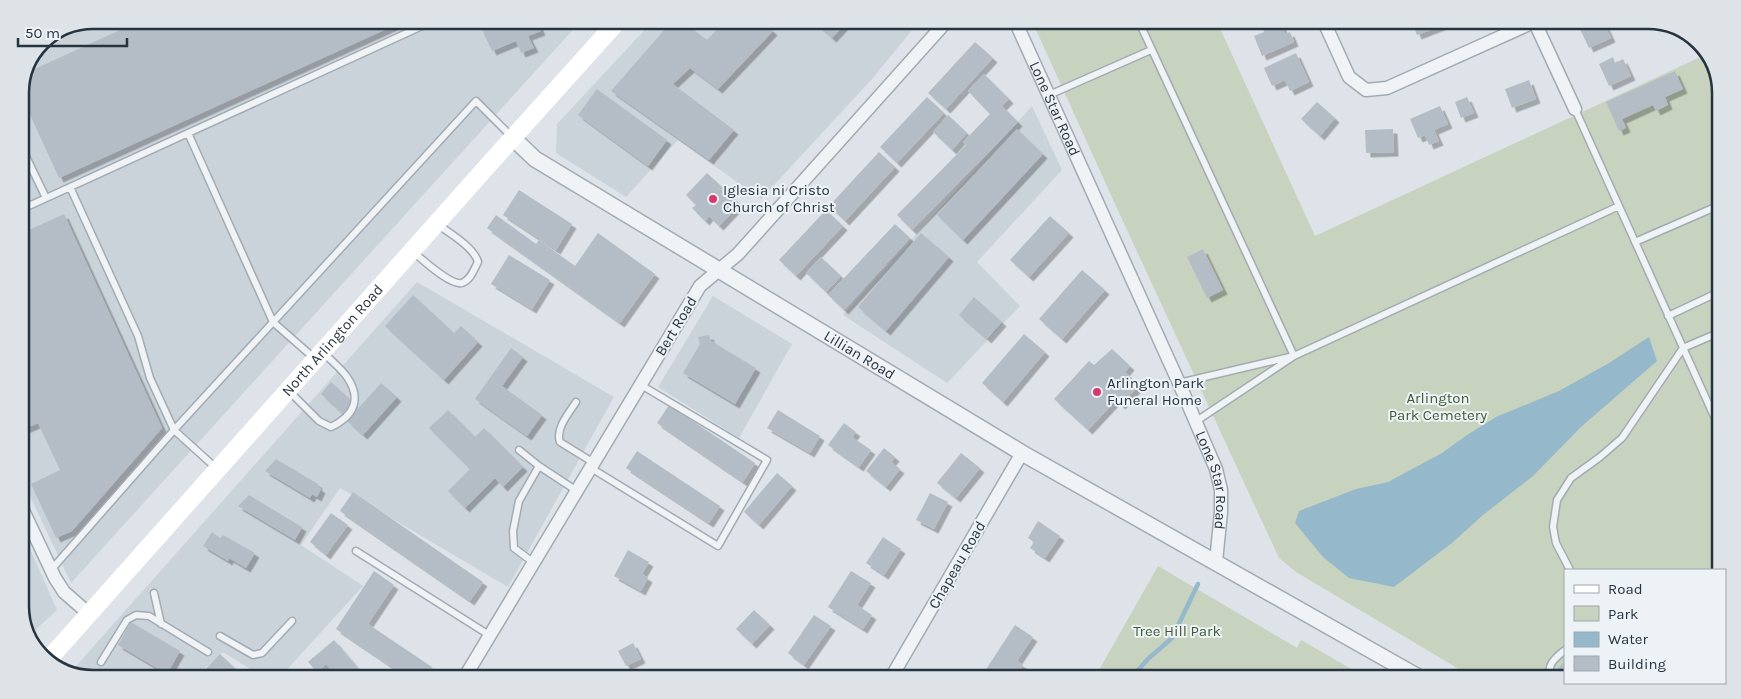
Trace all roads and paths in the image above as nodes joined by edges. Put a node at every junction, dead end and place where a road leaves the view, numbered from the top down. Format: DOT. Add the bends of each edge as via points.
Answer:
graph roads {
  1 [pos="416,29"];
  2 [pos="611,29"];
  3 [pos="940,29"];
  4 [pos="1019,29"];
  5 [pos="1142,29"];
  6 [pos="1327,29"];
  7 [pos="1518,29"];
  8 [pos="1538,29"];
  9 [pos="1151,50"];
  10 [pos="1049,95"];
  11 [pos="1575,109"];
  12 [pos="188,134"];
  13 [pos="512,137"];
  14 [pos="29,163"];
  15 [pos="70,187"];
  16 [pos="46,198"];
  17 [pos="29,206"];
  18 [pos="1619,206"];
  19 [pos="1712,208"];
  20 [pos="436,224"];
  21 [pos="1635,242"];
  22 [pos="411,251"];
  23 [pos="719,270"];
  24 [pos="1712,295"];
  25 [pos="1668,316"];
  26 [pos="273,322"];
  27 [pos="1712,336"];
  28 [pos="1683,348"];
  29 [pos="318,355"];
  30 [pos="1294,356"];
  31 [pos="1179,383"];
  32 [pos="641,384"];
  33 [pos="288,389"];
  34 [pos="576,402"];
  35 [pos="1712,411"];
  36 [pos="1196,422"];
  37 [pos="174,430"];
  38 [pos="519,450"];
  39 [pos="1022,453"];
  40 [pos="539,466"];
  41 [pos="592,466"];
  42 [pos="217,469"];
  43 [pos="577,491"];
  44 [pos="29,523"];
  45 [pos="356,551"];
  46 [pos="1216,562"];
  47 [pos="534,563"];
  48 [pos="1569,569"];
  49 [pos="51,570"];
  50 [pos="154,593"];
  51 [pos="88,613"];
  52 [pos="292,621"];
  53 [pos="161,624"];
  54 [pos="489,635"];
  55 [pos="220,636"];
  56 [pos="1564,651"];
  57 [pos="208,652"];
  58 [pos="52,655"];
  59 [pos="101,662"];
  60 [pos="469,670"];
  61 [pos="895,670"];
  62 [pos="1406,670"];
  63 [pos="1549,670"];
  1 -- 12 [label="lane"];
  2 -- 13 [label="main road, North Arlington Road"];
  3 -- 23 [label="street, Bert Road" via="745,247"];
  4 -- 10 [label="street, Lone Star Road"];
  5 -- 9 [label="lane"];
  6 -- 7 [label="street" via="1349,77 1366,90 1387,88"];
  8 -- 11 [label="street"];
  9 -- 10 [label="lane"];
  9 -- 30 [label="lane"];
  10 -- 31 [label="street, Lone Star Road"];
  11 -- 18 [label="lane"];
  12 -- 15 [label="lane"];
  12 -- 26 [label="lane"];
  13 -- 20 [label="main road, North Arlington Road"];
  13 -- 23 [label="street, Lillian Road" via="535,159"];
  13 -- 26 [label="lane" via="476,101"];
  14 -- 16 [label="lane"];
  15 -- 16 [label="lane"];
  15 -- 37 [label="lane" via="138,336 150,378"];
  16 -- 17 [label="lane"];
  18 -- 21 [label="lane"];
  18 -- 30 [label="lane"];
  19 -- 21 [label="lane"];
  20 -- 22 [label="main road, North Arlington Road"];
  20 -- 22 [label="lane" via="477,255 478,262 470,276 462,283 456,283"];
  21 -- 25 [label="lane"];
  22 -- 29 [label="main road, North Arlington Road"];
  23 -- 32 [label="street, Bert Road" via="700,286"];
  23 -- 39 [label="street, Lillian Road"];
  24 -- 25 [label="lane"];
  25 -- 28 [label="lane"];
  26 -- 29 [label="lane"];
  26 -- 37 [label="lane"];
  27 -- 28 [label="lane"];
  28 -- 35 [label="lane"];
  28 -- 48 [label="lane" via="1622,438 1571,478 1558,500 1553,527 1556,543"];
  29 -- 33 [label="main road, North Arlington Road"];
  29 -- 33 [label="lane" via="347,377 356,396 355,406 347,416 331,427 319,421"];
  30 -- 31 [label="lane"];
  30 -- 36 [label="lane"];
  31 -- 36 [label="street, Lone Star Road"];
  32 -- 41 [label="street, Bert Road"];
  32 -- 41 [label="lane" via="767,460 718,546"];
  33 -- 42 [label="main road, North Arlington Road"];
  34 -- 41 [label="lane" via="560,430 560,442"];
  36 -- 46 [label="street, Lone Star Road" via="1222,490"];
  37 -- 42 [label="lane"];
  37 -- 49 [label="lane"];
  38 -- 40 [label="lane"];
  39 -- 46 [label="street, Lillian Road"];
  39 -- 61 [label="street, Chapeau Road"];
  40 -- 43 [label="lane"];
  40 -- 47 [label="lane" via="519,501 513,531 514,548"];
  41 -- 43 [label="street, Bert Road"];
  42 -- 51 [label="main road, North Arlington Road"];
  43 -- 47 [label="street, Bert Road"];
  44 -- 49 [label="street"];
  45 -- 54 [label="lane"];
  46 -- 62 [label="street"];
  47 -- 54 [label="street, Bert Road"];
  49 -- 51 [label="street" via="64,592"];
  50 -- 53 [label="lane"];
  51 -- 58 [label="main road, North Arlington Road"];
  52 -- 55 [label="lane" via="262,653 253,656"];
  53 -- 57 [label="lane"];
  53 -- 59 [label="lane" via="142,615 127,620"];
  54 -- 60 [label="street, Bert Road"];
  56 -- 63 [label="lane" via="1552,661"];
}
